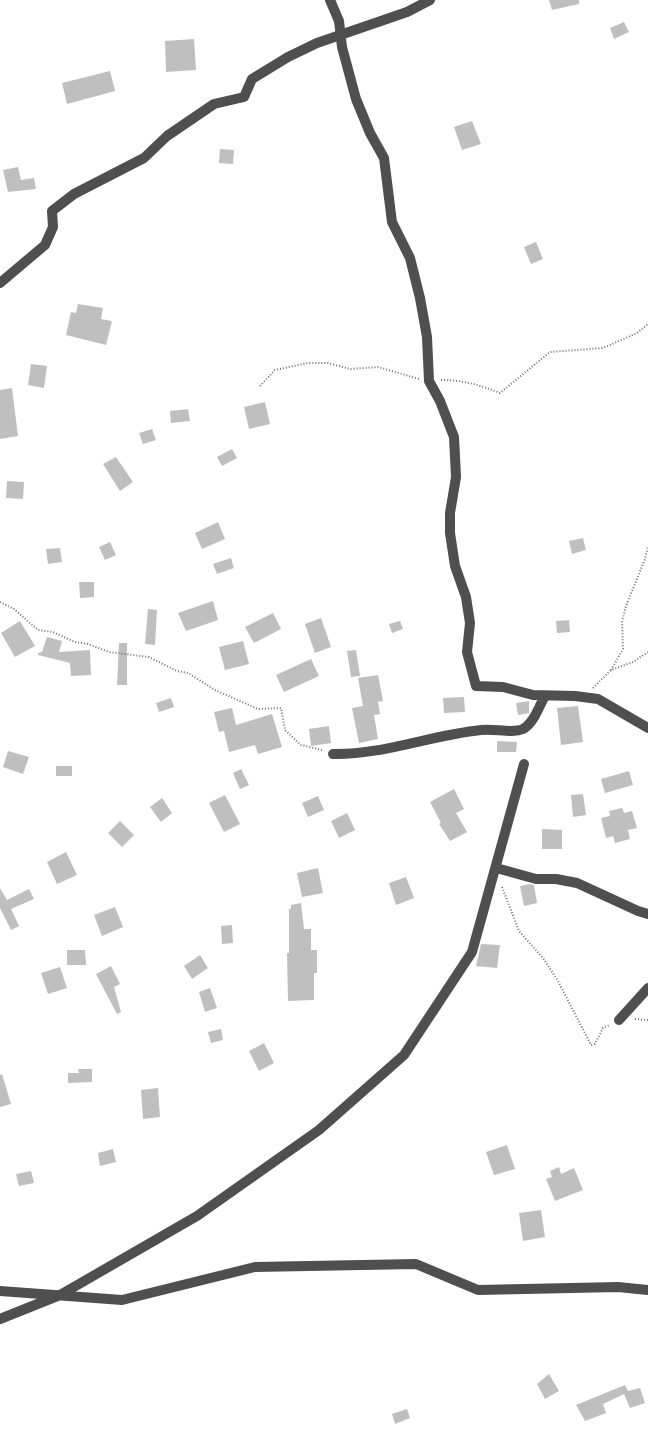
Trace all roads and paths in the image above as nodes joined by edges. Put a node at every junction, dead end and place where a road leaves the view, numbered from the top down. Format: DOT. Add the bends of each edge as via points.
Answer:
graph roads {
  1 [pos="330,0"];
  2 [pos="430,0"];
  3 [pos="341,35"];
  4 [pos="0,283"];
  5 [pos="648,324"];
  6 [pos="429,381"];
  7 [pos="260,386"];
  8 [pos="648,547"];
  9 [pos="0,602"];
  10 [pos="648,652"];
  11 [pos="611,670"];
  12 [pos="545,696"];
  13 [pos="586,698"];
  14 [pos="648,728"];
  15 [pos="333,754"];
  16 [pos="524,764"];
  17 [pos="498,868"];
  18 [pos="648,914"];
  19 [pos="648,988"];
  20 [pos="619,1020"];
  21 [pos="648,1020"];
  22 [pos="648,1290"];
  23 [pos="0,1292"];
  24 [pos="60,1295"];
  25 [pos="0,1319"];
  1 -- 3 [label="street" via="339,21"];
  2 -- 3 [label="street" via="406,12"];
  3 -- 4 [label="street" via="288,56 252,79 244,97 214,104 167,136 144,158 74,194 52,210 53,227 45,245"];
  3 -- 6 [label="street" via="356,100 384,158 392,222 412,265 426,337"];
  5 -- 6 [label="path" via="637,333 603,348 550,352 500,393 457,380"];
  6 -- 7 [label="path" via="378,367 351,369 327,363 308,363 275,370"];
  6 -- 12 [label="street" via="454,437 456,477 450,513 450,533 455,566 466,597 470,623 467,652 476,686 503,687"];
  8 -- 11 [label="path" via="646,559 622,622 623,649"];
  9 -- 15 [label="path" via="14,609 38,630 53,632 75,642 109,652 149,658 177,671 188,673 215,690 258,709 281,708 285,730 302,745"];
  10 -- 11 [label="path"];
  11 -- 13 [label="path"];
  12 -- 13 [label="street"];
  12 -- 15 [label="street" via="532,720 518,731 482,730 355,754"];
  13 -- 14 [label="street" via="598,700"];
  16 -- 17 [label="street"];
  17 -- 18 [label="street" via="536,879 577,883"];
  17 -- 20 [label="path" via="506,899 519,931 543,958 558,981 591,1045 595,1044 603,1028"];
  17 -- 24 [label="street" via="472,952 404,1055 319,1130 197,1216"];
  19 -- 20 [label="street"];
  20 -- 21 [label="path"];
  22 -- 24 [label="street" via="618,1287 478,1290 416,1264 256,1267 122,1300"];
  23 -- 24 [label="street"];
  24 -- 25 [label="street"];
}
